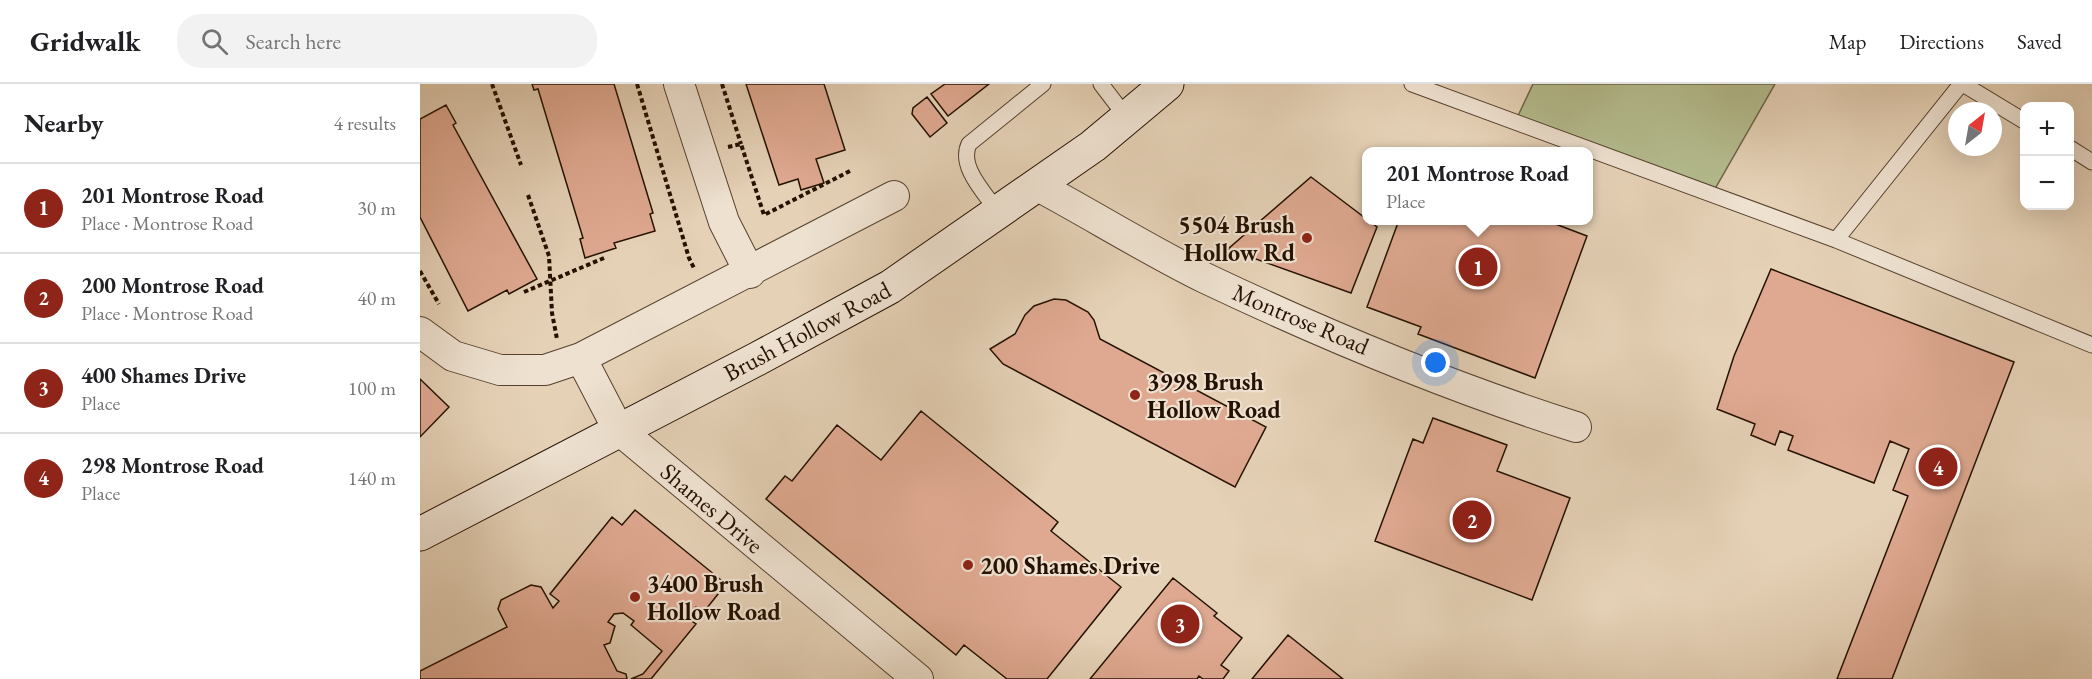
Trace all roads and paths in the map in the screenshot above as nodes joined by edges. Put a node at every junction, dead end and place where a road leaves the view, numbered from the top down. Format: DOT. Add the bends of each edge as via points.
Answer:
graph roads {
  1 [pos="492,84"];
  2 [pos="637,84"];
  3 [pos="679,84"];
  4 [pos="722,84"];
  5 [pos="1043,84"];
  6 [pos="1101,84"];
  7 [pos="1167,84"];
  8 [pos="1412,84"];
  9 [pos="1962,84"];
  10 [pos="1126,118"];
  11 [pos="2020,118"];
  12 [pos="741,144"];
  13 [pos="1583,147"];
  14 [pos="1593,151"];
  15 [pos="2074,151"];
  16 [pos="701,154"];
  17 [pos="2092,162"];
  18 [pos="521,165"];
  19 [pos="850,171"];
  20 [pos="1038,186"];
  21 [pos="528,195"];
  22 [pos="894,196"];
  23 [pos="998,212"];
  24 [pos="1836,240"];
  25 [pos="604,258"];
  26 [pos="420,270"];
  27 [pos="750,273"];
  28 [pos="422,280"];
  29 [pos="551,280"];
  30 [pos="524,292"];
  31 [pos="707,294"];
  32 [pos="439,304"];
  33 [pos="420,332"];
  34 [pos="2092,345"];
  35 [pos="574,360"];
  36 [pos="1576,427"];
  37 [pos="618,429"];
  38 [pos="420,534"];
  39 [pos="918,679"];
  1 -- 18 [label="path"];
  2 -- 31 [label="path" via="688,258"];
  3 -- 16 [label="street"];
  4 -- 12 [label="path"];
  5 -- 23 [label="lane" via="969,144 965,153 967,165"];
  6 -- 10 [label="lane"];
  7 -- 10 [label="main road, Brush Hollow Road"];
  8 -- 13 [label="lane"];
  9 -- 11 [label="lane"];
  9 -- 24 [label="lane"];
  10 -- 20 [label="main road, Brush Hollow Road"];
  12 -- 16 [label="path"];
  12 -- 19 [label="path" via="764,215"];
  14 -- 24 [label="lane"];
  15 -- 17 [label="lane"];
  16 -- 27 [label="street" via="724,222"];
  20 -- 23 [label="main road, Brush Hollow Road"];
  20 -- 36 [label="street, Montrose Road" via="1204,277 1385,356 1524,411"];
  21 -- 29 [label="path" via="549,256"];
  22 -- 27 [label="street"];
  23 -- 37 [label="main road, Brush Hollow Road" via="864,302"];
  24 -- 34 [label="lane"];
  25 -- 29 [label="path"];
  26 -- 28 [label="path"];
  27 -- 31 [label="street"];
  28 -- 32 [label="path"];
  29 -- 30 [label="path"];
  29 -- 35 [label="path" via="555,331"];
  31 -- 35 [label="street"];
  33 -- 35 [label="street" via="453,356 500,370 545,370"];
  35 -- 37 [label="street"];
  37 -- 38 [label="main road, Brush Hollow Road"];
  37 -- 39 [label="street, Shames Drive"];
}
